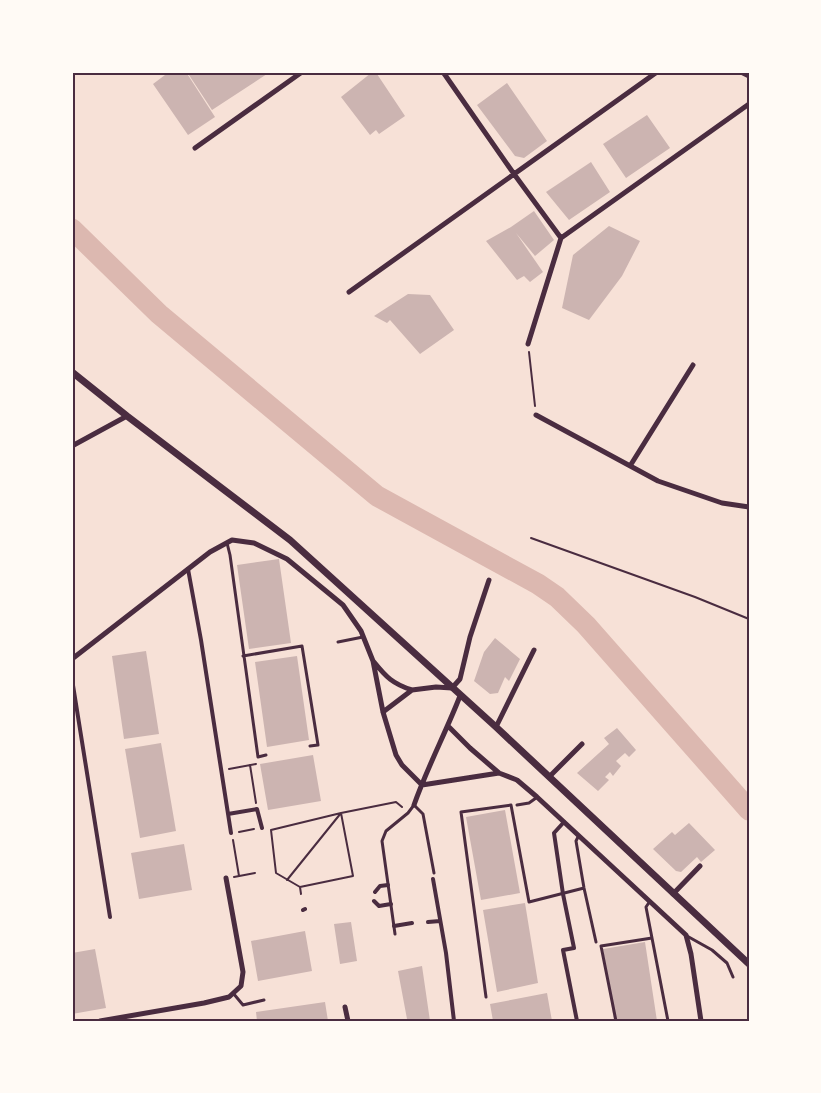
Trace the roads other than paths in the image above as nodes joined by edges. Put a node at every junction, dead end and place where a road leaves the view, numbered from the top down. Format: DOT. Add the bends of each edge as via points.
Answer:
graph roads {
  1 [pos="302,72"];
  2 [pos="443,72"];
  3 [pos="657,72"];
  4 [pos="741,72"];
  5 [pos="749,76"];
  6 [pos="749,104"];
  7 [pos="195,147"];
  8 [pos="514,174"];
  9 [pos="561,238"];
  10 [pos="350,292"];
  11 [pos="528,344"];
  12 [pos="693,365"];
  13 [pos="72,372"];
  14 [pos="536,415"];
  15 [pos="127,416"];
  16 [pos="72,446"];
  17 [pos="630,466"];
  18 [pos="749,507"];
  19 [pos="227,543"];
  20 [pos="188,569"];
  21 [pos="489,580"];
  22 [pos="363,637"];
  23 [pos="338,642"];
  24 [pos="534,650"];
  25 [pos="243,656"];
  26 [pos="72,659"];
  27 [pos="373,661"];
  28 [pos="72,679"];
  29 [pos="452,688"];
  30 [pos="412,690"];
  31 [pos="460,696"];
  32 [pos="383,712"];
  33 [pos="448,726"];
  34 [pos="496,727"];
  35 [pos="582,744"];
  36 [pos="310,746"];
  37 [pos="266,755"];
  38 [pos="499,773"];
  39 [pos="549,777"];
  40 [pos="422,784"];
  41 [pos="537,797"];
  42 [pos="414,805"];
  43 [pos="517,805"];
  44 [pos="228,814"];
  45 [pos="564,822"];
  46 [pos="262,828"];
  47 [pos="231,833"];
  48 [pos="579,836"];
  49 [pos="700,866"];
  50 [pos="434,873"];
  51 [pos="226,878"];
  52 [pos="433,879"];
  53 [pos="388,885"];
  54 [pos="584,888"];
  55 [pos="375,892"];
  56 [pos="563,894"];
  57 [pos="673,894"];
  58 [pos="374,901"];
  59 [pos="650,901"];
  60 [pos="391,904"];
  61 [pos="110,917"];
  62 [pos="441,921"];
  63 [pos="428,922"];
  64 [pos="412,924"];
  65 [pos="394,926"];
  66 [pos="394,934"];
  67 [pos="686,935"];
  68 [pos="652,938"];
  69 [pos="596,942"];
  70 [pos="749,964"];
  71 [pos="733,976"];
  72 [pos="233,993"];
  73 [pos="486,997"];
  74 [pos="264,1000"];
  75 [pos="345,1007"];
  76 [pos="100,1021"];
  77 [pos="348,1021"];
  78 [pos="454,1021"];
  79 [pos="577,1021"];
  80 [pos="616,1021"];
  81 [pos="668,1021"];
  82 [pos="701,1021"];
  1 -- 7 [label="street"];
  2 -- 8 [label="street"];
  3 -- 8 [label="street"];
  4 -- 5 [label="street"];
  6 -- 9 [label="street"];
  8 -- 9 [label="street"];
  8 -- 10 [label="street"];
  9 -- 11 [label="street"];
  12 -- 17 [label="street"];
  13 -- 15 [label="street"];
  14 -- 17 [label="street"];
  15 -- 16 [label="street"];
  15 -- 29 [label="street" via="290,540"];
  17 -- 18 [label="street" via="681,490"];
  19 -- 20 [label="street"];
  19 -- 22 [label="street" via="254,543 287,559 343,605"];
  19 -- 25 [label="lane"];
  20 -- 26 [label="street"];
  20 -- 44 [label="street"];
  21 -- 29 [label="street" via="460,679"];
  22 -- 23 [label="lane"];
  22 -- 27 [label="street"];
  24 -- 34 [label="street"];
  25 -- 36 [label="lane" via="302,646 318,745"];
  25 -- 37 [label="lane" via="258,757"];
  27 -- 30 [label="street" via="387,678"];
  27 -- 32 [label="street"];
  28 -- 61 [label="street"];
  29 -- 30 [label="street"];
  29 -- 31 [label="street"];
  30 -- 32 [label="street"];
  31 -- 33 [label="street"];
  31 -- 34 [label="street"];
  32 -- 40 [label="street" via="396,755"];
  33 -- 38 [label="street"];
  33 -- 40 [label="street"];
  34 -- 39 [label="street"];
  35 -- 39 [label="street"];
  38 -- 40 [label="street"];
  38 -- 41 [label="street" via="517,780"];
  39 -- 57 [label="street"];
  40 -- 42 [label="street"];
  41 -- 43 [label="lane"];
  41 -- 45 [label="street"];
  42 -- 50 [label="lane" via="423,814"];
  42 -- 53 [label="lane" via="386,831 382,842"];
  44 -- 46 [label="street" via="257,809"];
  44 -- 47 [label="street"];
  45 -- 48 [label="street"];
  45 -- 56 [label="street" via="554,833"];
  48 -- 54 [label="lane" via="576,841"];
  48 -- 59 [label="street"];
  49 -- 57 [label="street"];
  51 -- 72 [label="street" via="243,972 241,986"];
  52 -- 62 [label="street"];
  53 -- 55 [label="street"];
  53 -- 60 [label="lane"];
  54 -- 56 [label="lane"];
  54 -- 69 [label="lane"];
  56 -- 73 [label="lane" via="529,902 511,805 461,812"];
  56 -- 79 [label="street" via="574,948 563,951"];
  57 -- 70 [label="street"];
  58 -- 60 [label="street" via="379,906"];
  59 -- 67 [label="street"];
  59 -- 68 [label="lane" via="646,907"];
  60 -- 65 [label="lane"];
  62 -- 63 [label="street"];
  62 -- 78 [label="street"];
  64 -- 65 [label="street"];
  65 -- 66 [label="lane"];
  67 -- 71 [label="lane" via="727,963"];
  67 -- 82 [label="street"];
  68 -- 80 [label="lane" via="601,945"];
  68 -- 81 [label="lane"];
  72 -- 74 [label="lane" via="243,1005"];
  72 -- 76 [label="street" via="204,1003"];
  75 -- 77 [label="street"];
}
